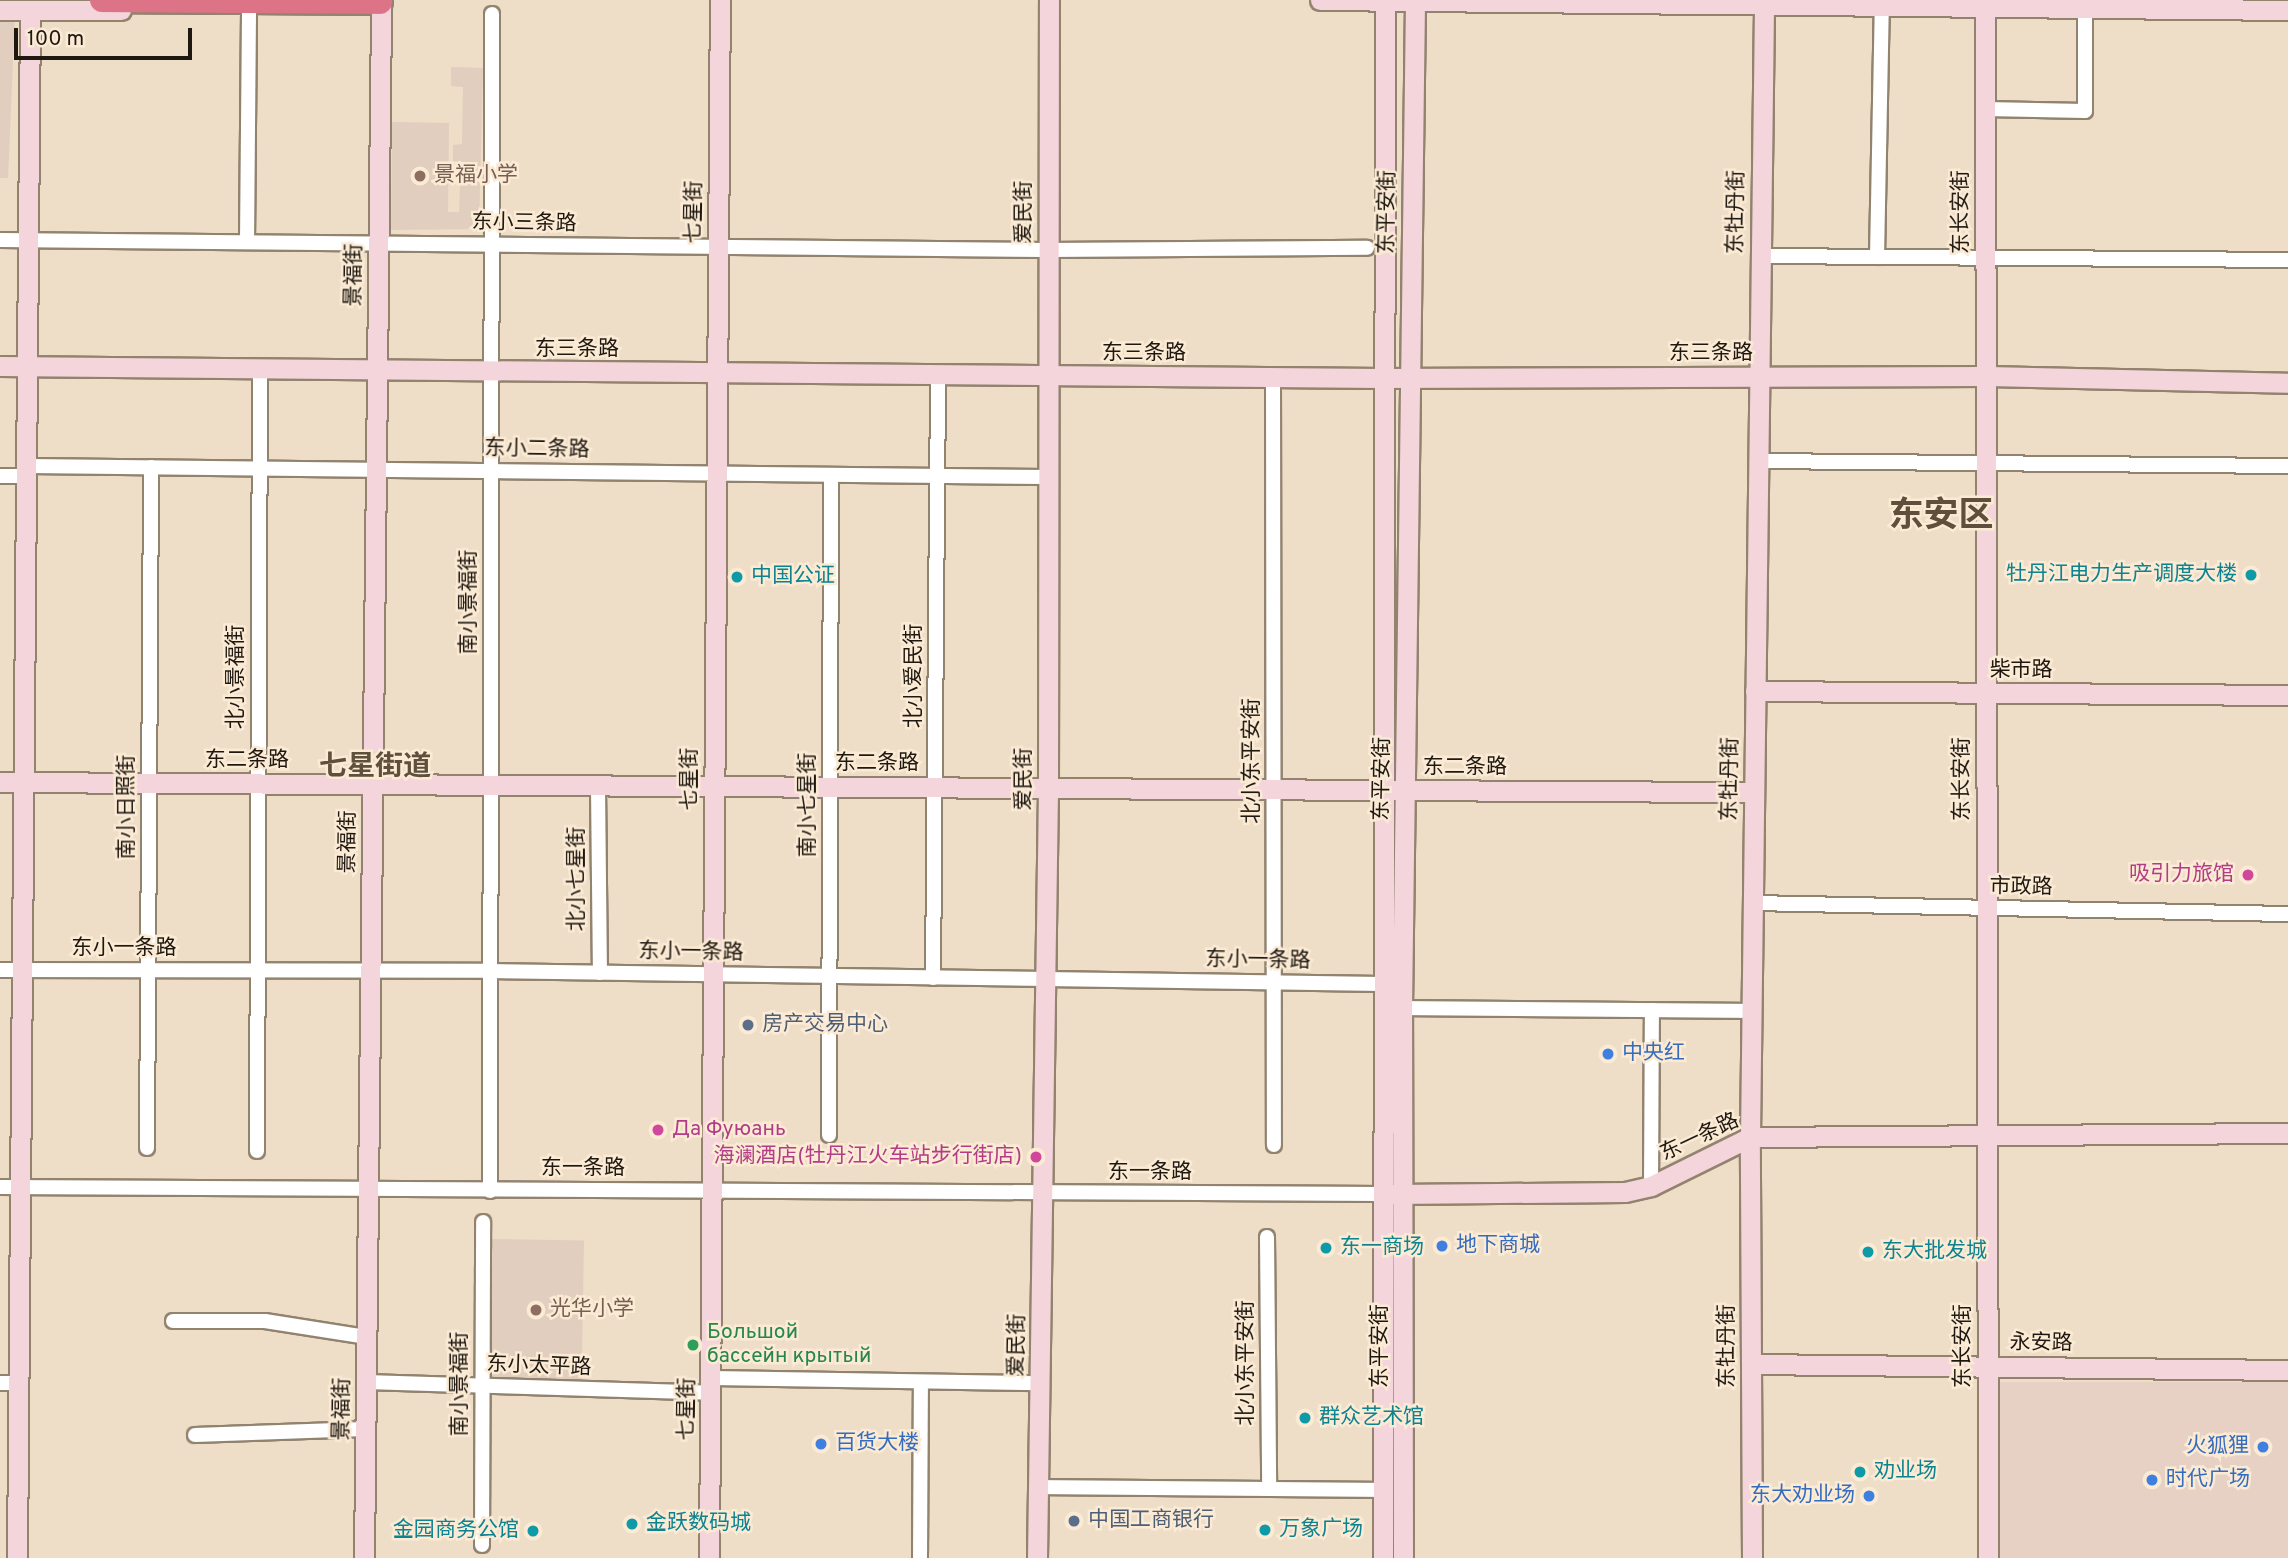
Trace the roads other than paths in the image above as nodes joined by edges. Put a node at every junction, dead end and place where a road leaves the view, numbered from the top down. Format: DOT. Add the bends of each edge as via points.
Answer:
graph roads {
  1 [pos="102,0"];
  2 [pos="720,0"];
  3 [pos="1049,0"];
  4 [pos="1320,0"];
  5 [pos="1415,0"];
  6 [pos="1385,1"];
  7 [pos="1764,3"];
  8 [pos="1985,3"];
  9 [pos="380,5"];
  10 [pos="1882,6"];
  11 [pos="2085,7"];
  12 [pos="0,10"];
  13 [pos="30,10"];
  14 [pos="2288,10"];
  15 [pos="249,11"];
  16 [pos="492,14"];
  17 [pos="1985,109"];
  18 [pos="0,240"];
  19 [pos="30,240"];
  20 [pos="247,242"];
  21 [pos="378,243"];
  22 [pos="492,244"];
  23 [pos="718,246"];
  24 [pos="1367,248"];
  25 [pos="1047,250"];
  26 [pos="1759,256"];
  27 [pos="1877,257"];
  28 [pos="1985,258"];
  29 [pos="2288,260"];
  30 [pos="0,366"];
  31 [pos="29,368"];
  32 [pos="260,370"];
  33 [pos="376,371"];
  34 [pos="492,372"];
  35 [pos="717,373"];
  36 [pos="938,375"];
  37 [pos="1046,376"];
  38 [pos="1986,376"];
  39 [pos="1273,377"];
  40 [pos="1758,377"];
  41 [pos="1381,378"];
  42 [pos="1409,378"];
  43 [pos="2288,383"];
  44 [pos="1757,461"];
  45 [pos="1986,464"];
  46 [pos="2288,466"];
  47 [pos="151,467"];
  48 [pos="259,468"];
  49 [pos="375,470"];
  50 [pos="28,471"];
  51 [pos="491,471"];
  52 [pos="716,474"];
  53 [pos="831,475"];
  54 [pos="0,476"];
  55 [pos="937,476"];
  56 [pos="1047,477"];
  57 [pos="1755,691"];
  58 [pos="1986,693"];
  59 [pos="2288,695"];
  60 [pos="0,782"];
  61 [pos="25,783"];
  62 [pos="149,783"];
  63 [pos="258,784"];
  64 [pos="372,784"];
  65 [pos="491,785"];
  66 [pos="598,786"];
  67 [pos="714,786"];
  68 [pos="830,787"];
  69 [pos="935,788"];
  70 [pos="1048,788"];
  71 [pos="1274,789"];
  72 [pos="1382,790"];
  73 [pos="1406,790"];
  74 [pos="1754,792"];
  75 [pos="1752,903"];
  76 [pos="1986,908"];
  77 [pos="2288,914"];
  78 [pos="0,970"];
  79 [pos="23,970"];
  80 [pos="148,970"];
  81 [pos="257,970"];
  82 [pos="370,970"];
  83 [pos="490,971"];
  84 [pos="600,973"];
  85 [pos="714,975"];
  86 [pos="829,976"];
  87 [pos="933,978"];
  88 [pos="1046,979"];
  89 [pos="1274,983"];
  90 [pos="1382,984"];
  91 [pos="1402,1008"];
  92 [pos="1652,1010"];
  93 [pos="1751,1011"];
  94 [pos="2288,1133"];
  95 [pos="828,1135"];
  96 [pos="1987,1136"];
  97 [pos="1750,1137"];
  98 [pos="1274,1145"];
  99 [pos="147,1148"];
  100 [pos="257,1152"];
  101 [pos="1651,1186"];
  102 [pos="0,1187"];
  103 [pos="20,1188"];
  104 [pos="369,1190"];
  105 [pos="490,1191"];
  106 [pos="713,1192"];
  107 [pos="1404,1193"];
  108 [pos="1045,1194"];
  109 [pos="1382,1194"];
  110 [pos="483,1222"];
  111 [pos="1267,1237"];
  112 [pos="173,1321"];
  113 [pos="366,1337"];
  114 [pos="1751,1364"];
  115 [pos="1987,1366"];
  116 [pos="2288,1370"];
  117 [pos="366,1382"];
  118 [pos="921,1382"];
  119 [pos="10,1383"];
  120 [pos="1040,1383"];
  121 [pos="482,1386"];
  122 [pos="711,1386"];
  123 [pos="365,1429"];
  124 [pos="195,1435"];
  125 [pos="1038,1487"];
  126 [pos="1269,1489"];
  127 [pos="1383,1490"];
  128 [pos="482,1545"];
  129 [pos="17,1558"];
  130 [pos="364,1558"];
  131 [pos="709,1558"];
  132 [pos="920,1558"];
  133 [pos="1037,1558"];
  134 [pos="1383,1558"];
  135 [pos="1403,1558"];
  136 [pos="1752,1558"];
  137 [pos="1988,1558"];
  1 -- 9 [label="highway"];
  2 -- 23 [label="street, 七星街"];
  3 -- 25 [label="street, 爱民街"];
  4 -- 6 [label="street"];
  5 -- 6 [label="street"];
  5 -- 7 [label="street"];
  5 -- 42 [label="street, 东平安街"];
  6 -- 41 [label="street, 东平安街"];
  7 -- 10 [label="street"];
  7 -- 26 [label="street, 东牡丹街"];
  8 -- 10 [label="street"];
  8 -- 11 [label="street"];
  8 -- 17 [label="street, 东长安街"];
  9 -- 15 [label="street"];
  9 -- 21 [label="street, 景福街"];
  10 -- 27 [label="street"];
  11 -- 14 [label="street"];
  11 -- 17 [label="street" via="2085,111"];
  12 -- 13 [label="street"];
  13 -- 15 [label="street"];
  13 -- 19 [label="street"];
  15 -- 20 [label="street"];
  16 -- 22 [label="street, 南小景福街"];
  17 -- 28 [label="street, 东长安街"];
  18 -- 19 [label="street, 东小三条路"];
  19 -- 20 [label="street, 东小三条路"];
  19 -- 31 [label="street"];
  20 -- 21 [label="street, 东小三条路"];
  21 -- 22 [label="street, 东小三条路"];
  21 -- 33 [label="street, 景福街"];
  22 -- 23 [label="street, 东小三条路"];
  22 -- 34 [label="street, 南小景福街"];
  23 -- 25 [label="street, 东小三条路"];
  23 -- 35 [label="street, 七星街"];
  24 -- 25 [label="street, 东小三条路"];
  25 -- 37 [label="street, 爱民街"];
  26 -- 27 [label="street"];
  26 -- 40 [label="street, 东牡丹街"];
  27 -- 28 [label="street"];
  28 -- 29 [label="street"];
  28 -- 38 [label="street, 东长安街"];
  30 -- 31 [label="street, 东三条路"];
  31 -- 32 [label="street, 东三条路"];
  31 -- 50 [label="street"];
  32 -- 33 [label="street, 东三条路"];
  32 -- 48 [label="street, 北小景福街"];
  33 -- 34 [label="street, 东三条路"];
  33 -- 49 [label="street, 景福街"];
  34 -- 35 [label="street, 东三条路"];
  34 -- 51 [label="street, 南小景福街"];
  35 -- 36 [label="street, 东三条路"];
  35 -- 52 [label="street, 七星街"];
  36 -- 37 [label="street, 东三条路"];
  36 -- 55 [label="street, 北小爱民街"];
  37 -- 39 [label="street, 东三条路"];
  37 -- 56 [label="street, 爱民街"];
  38 -- 40 [label="street, 东三条路"];
  38 -- 43 [label="street, 东三条路"];
  38 -- 45 [label="street, 东长安街"];
  39 -- 41 [label="street, 东三条路"];
  39 -- 71 [label="street, 北小东平安街"];
  40 -- 42 [label="street, 东三条路"];
  40 -- 44 [label="street, 东牡丹街"];
  41 -- 42 [label="street, 东三条路"];
  41 -- 72 [label="street, 东平安街"];
  42 -- 73 [label="street, 东平安街"];
  44 -- 45 [label="street"];
  44 -- 57 [label="street, 东牡丹街"];
  45 -- 46 [label="street"];
  45 -- 58 [label="street, 东长安街"];
  47 -- 48 [label="street, 东小二条路"];
  47 -- 50 [label="street, 东小二条路"];
  47 -- 62 [label="street, 南小日照街"];
  48 -- 49 [label="street, 东小二条路"];
  48 -- 63 [label="street, 北小景福街"];
  49 -- 51 [label="street, 东小二条路"];
  49 -- 64 [label="street, 景福街"];
  50 -- 54 [label="street, 东小二条路"];
  50 -- 61 [label="street"];
  51 -- 52 [label="street, 东小二条路"];
  51 -- 65 [label="street, 南小景福街"];
  52 -- 53 [label="street, 东小二条路"];
  52 -- 67 [label="street, 七星街"];
  53 -- 55 [label="street, 东小二条路"];
  53 -- 68 [label="street, 南小七星街"];
  55 -- 56 [label="street, 东小二条路"];
  55 -- 69 [label="street, 北小爱民街"];
  56 -- 70 [label="street, 爱民街"];
  57 -- 58 [label="street, 柴市路"];
  57 -- 74 [label="street, 东牡丹街"];
  58 -- 59 [label="street, 柴市路"];
  58 -- 76 [label="street, 东长安街"];
  60 -- 61 [label="street, 东二条路"];
  61 -- 62 [label="street, 东二条路"];
  61 -- 79 [label="street"];
  62 -- 63 [label="street, 东二条路"];
  62 -- 80 [label="street, 南小日照街"];
  63 -- 64 [label="street, 东二条路"];
  63 -- 81 [label="street, 北小景福街"];
  64 -- 65 [label="street, 东二条路"];
  64 -- 82 [label="street, 景福街"];
  65 -- 66 [label="street, 东二条路"];
  65 -- 83 [label="street, 南小景福街"];
  66 -- 67 [label="street, 东二条路"];
  66 -- 84 [label="street, 北小七星街"];
  67 -- 68 [label="street, 东二条路"];
  67 -- 85 [label="street, 七星街"];
  68 -- 69 [label="street, 东二条路"];
  68 -- 86 [label="street, 南小七星街"];
  69 -- 70 [label="street, 东二条路"];
  69 -- 87 [label="street, 北小爱民街"];
  70 -- 71 [label="street, 东二条路"];
  70 -- 88 [label="street, 爱民街"];
  71 -- 72 [label="street, 东二条路"];
  71 -- 89 [label="street, 北小东平安街"];
  72 -- 73 [label="street, 东二条路"];
  72 -- 90 [label="street, 东平安街"];
  73 -- 74 [label="street, 东二条路"];
  73 -- 91 [label="street, 东平安街"];
  74 -- 75 [label="street, 东牡丹街"];
  75 -- 76 [label="street, 市政路"];
  75 -- 93 [label="street, 东牡丹街"];
  76 -- 77 [label="street, 市政路"];
  76 -- 96 [label="street, 东长安街"];
  78 -- 79 [label="street, 东小一条路"];
  79 -- 80 [label="street, 东小一条路"];
  79 -- 103 [label="street"];
  80 -- 81 [label="street, 东小一条路"];
  80 -- 99 [label="street, 南小日照街"];
  81 -- 82 [label="street, 东小一条路"];
  81 -- 100 [label="street, 北小景福街"];
  82 -- 83 [label="street, 东小一条路"];
  82 -- 104 [label="street, 景福街"];
  83 -- 84 [label="street, 东小一条路"];
  83 -- 105 [label="street, 南小景福街"];
  84 -- 85 [label="street, 东小一条路"];
  85 -- 86 [label="street, 东小一条路"];
  85 -- 106 [label="street, 七星街"];
  86 -- 87 [label="street, 东小一条路"];
  86 -- 95 [label="street, 南小七星街"];
  87 -- 88 [label="street, 东小一条路"];
  88 -- 89 [label="street, 东小一条路"];
  88 -- 108 [label="street, 爱民街"];
  89 -- 90 [label="street, 东小一条路"];
  89 -- 98 [label="street, 北小东平安街"];
  90 -- 109 [label="street, 东平安街"];
  91 -- 92 [label="street"];
  91 -- 107 [label="street, 东平安街"];
  92 -- 93 [label="street"];
  92 -- 101 [label="street"];
  93 -- 97 [label="street, 东牡丹街"];
  94 -- 96 [label="street, 东一条路"];
  96 -- 97 [label="street, 东一条路"];
  96 -- 115 [label="street, 东长安街"];
  97 -- 101 [label="street, 东一条路"];
  97 -- 114 [label="street, 东牡丹街"];
  101 -- 107 [label="street, 东一条路" via="1596,1194"];
  102 -- 103 [label="street, 东一条路"];
  103 -- 104 [label="street, 东一条路"];
  103 -- 119 [label="street"];
  104 -- 105 [label="street, 东一条路"];
  104 -- 113 [label="street, 景福街"];
  105 -- 106 [label="street, 东一条路"];
  106 -- 108 [label="street, 东一条路"];
  106 -- 122 [label="street, 七星街"];
  107 -- 109 [label="street, 东一条路"];
  107 -- 135 [label="street, 东平安街"];
  108 -- 109 [label="street, 东一条路"];
  108 -- 120 [label="street, 爱民街"];
  109 -- 127 [label="street, 东平安街"];
  110 -- 121 [label="street, 南小景福街"];
  111 -- 126 [label="street, 北小东平安街"];
  112 -- 113 [label="street" via="265,1321"];
  113 -- 117 [label="street, 景福街"];
  114 -- 115 [label="street, 永安路"];
  114 -- 136 [label="street, 东牡丹街"];
  115 -- 116 [label="street, 永安路"];
  115 -- 137 [label="street, 东长安街"];
  117 -- 121 [label="street, 东小太平路"];
  117 -- 123 [label="street, 景福街"];
  118 -- 120 [label="street, 东小太平路"];
  118 -- 122 [label="street, 东小太平路"];
  118 -- 132 [label="street"];
  119 -- 129 [label="street"];
  120 -- 125 [label="street, 爱民街"];
  121 -- 122 [label="street, 东小太平路"];
  121 -- 128 [label="street, 南小景福街"];
  122 -- 131 [label="street, 七星街"];
  123 -- 124 [label="street"];
  123 -- 130 [label="street, 景福街"];
  125 -- 126 [label="street"];
  125 -- 133 [label="street, 爱民街"];
  126 -- 127 [label="street"];
  127 -- 134 [label="street, 东平安街"];
}
